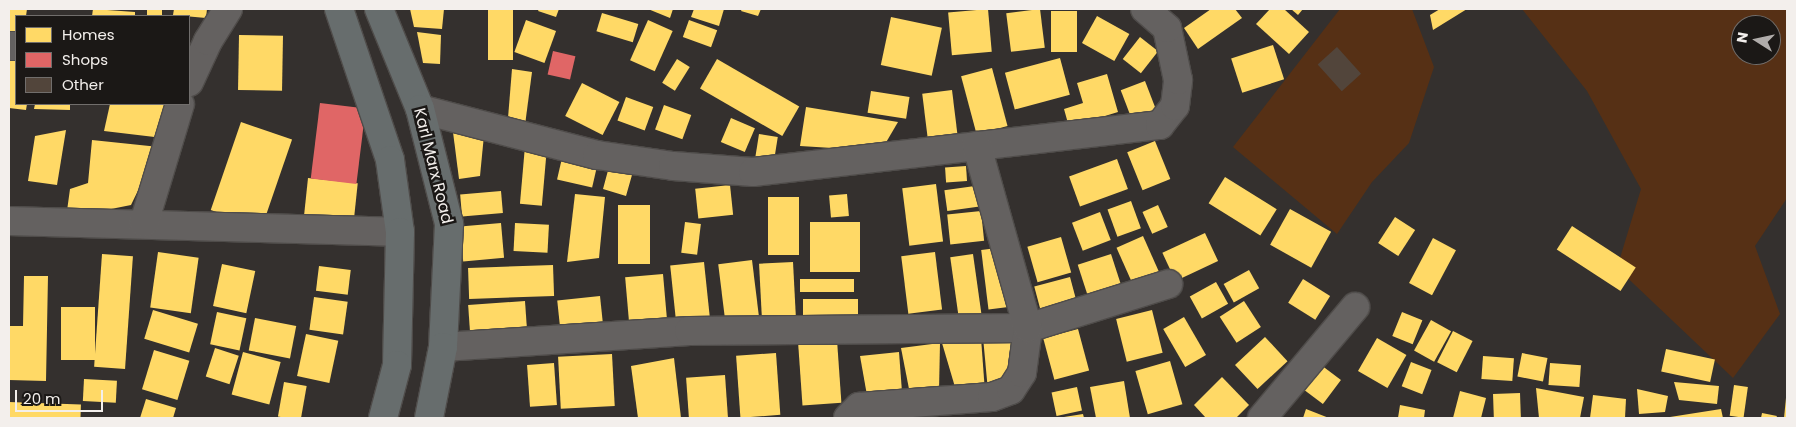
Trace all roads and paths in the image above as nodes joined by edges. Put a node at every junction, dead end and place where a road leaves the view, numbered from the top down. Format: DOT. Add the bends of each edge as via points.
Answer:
graph roads {
  1 [pos="228,9"];
  2 [pos="339,9"];
  3 [pos="379,9"];
  4 [pos="1145,9"];
  5 [pos="198,41"];
  6 [pos="190,77"];
  7 [pos="180,105"];
  8 [pos="420,109"];
  9 [pos="976,146"];
  10 [pos="9,221"];
  11 [pos="144,223"];
  12 [pos="400,232"];
  13 [pos="1168,284"];
  14 [pos="1355,307"];
  15 [pos="1028,328"];
  16 [pos="443,347"];
  17 [pos="383,418"];
  18 [pos="429,418"];
  19 [pos="848,418"];
  20 [pos="1262,418"];
  1 -- 5 [label="street"];
  2 -- 12 [label="main road" via="390,160"];
  3 -- 8 [label="main road, Karl Marx Road"];
  4 -- 9 [label="street" via="1167,28 1178,80 1175,106 1160,125"];
  5 -- 6 [label="street"];
  7 -- 11 [label="street"];
  8 -- 9 [label="street" via="597,155 673,166 752,172"];
  8 -- 16 [label="main road, Karl Marx Road" via="449,224"];
  9 -- 15 [label="street"];
  10 -- 11 [label="street"];
  11 -- 12 [label="street"];
  12 -- 17 [label="main road" via="397,365"];
  13 -- 15 [label="street"];
  14 -- 20 [label="street"];
  15 -- 16 [label="street" via="689,331"];
  15 -- 19 [label="street" via="1022,373 1011,390 992,397 859,407"];
  16 -- 18 [label="main road, Karl Marx Road"];
}
